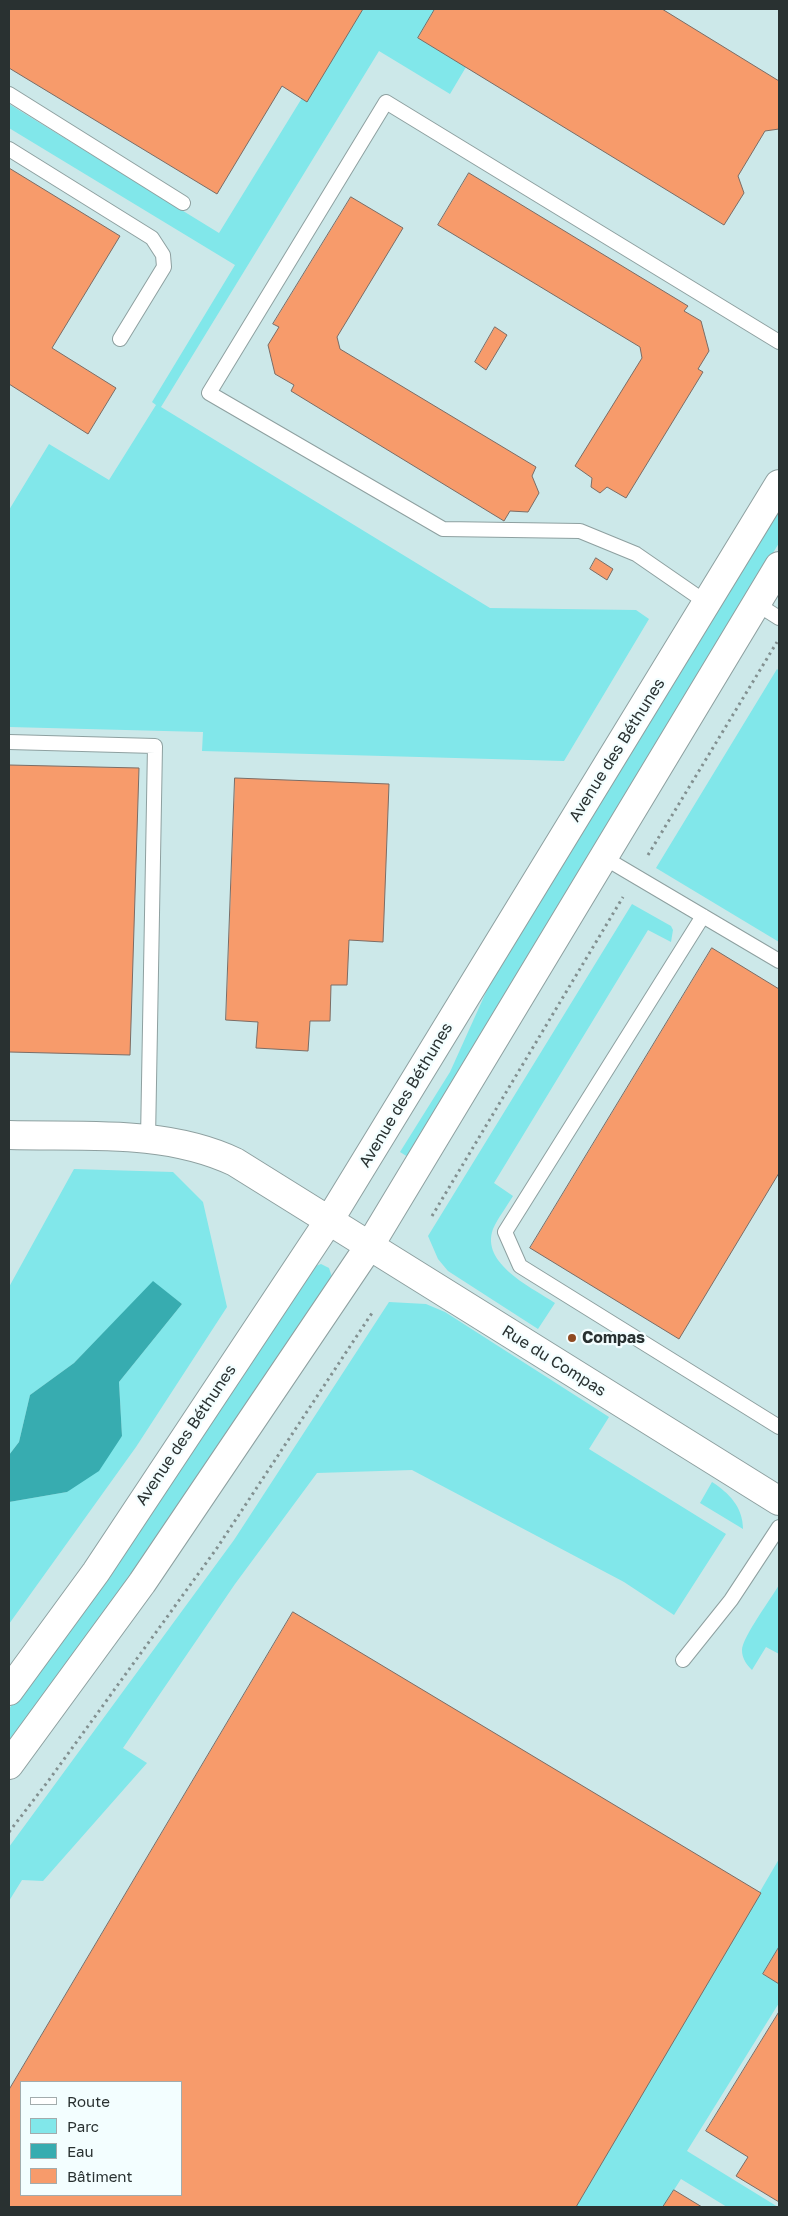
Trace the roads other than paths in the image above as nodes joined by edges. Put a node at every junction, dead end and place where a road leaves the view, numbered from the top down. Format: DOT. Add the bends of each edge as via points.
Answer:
graph roads {
  1 [pos="9,94"];
  2 [pos="9,149"];
  3 [pos="183,203"];
  4 [pos="120,339"];
  5 [pos="779,342"];
  6 [pos="779,484"];
  7 [pos="779,566"];
  8 [pos="707,603"];
  9 [pos="768,611"];
  10 [pos="9,742"];
  11 [pos="603,857"];
  12 [pos="703,916"];
  13 [pos="779,961"];
  14 [pos="9,1135"];
  15 [pos="148,1139"];
  16 [pos="330,1219"];
  17 [pos="370,1245"];
  18 [pos="779,1427"];
  19 [pos="779,1501"];
  20 [pos="779,1527"];
  21 [pos="683,1660"];
  22 [pos="9,1691"];
  23 [pos="9,1765"];
  1 -- 3 [label="lane"];
  2 -- 4 [label="lane" via="152,238 163,255 164,268"];
  5 -- 8 [label="lane" via="386,102 209,393 443,529 580,531 636,554"];
  6 -- 8 [label="street, Avenue des Béthunes"];
  7 -- 9 [label="street"];
  8 -- 16 [label="street, Avenue des Béthunes"];
  9 -- 11 [label="street"];
  10 -- 15 [label="lane" via="155,746"];
  11 -- 12 [label="lane"];
  11 -- 17 [label="street"];
  12 -- 13 [label="lane"];
  12 -- 18 [label="lane" via="505,1232 520,1266"];
  14 -- 15 [label="street, Rue du Compas"];
  15 -- 16 [label="street, Rue du Compas" via="214,1152"];
  16 -- 17 [label="street, Rue du Compas"];
  16 -- 22 [label="street, Avenue des Béthunes" via="96,1572"];
  17 -- 19 [label="street, Rue du Compas"];
  17 -- 23 [label="street" via="142,1583"];
  20 -- 21 [label="lane" via="731,1600"];
}
